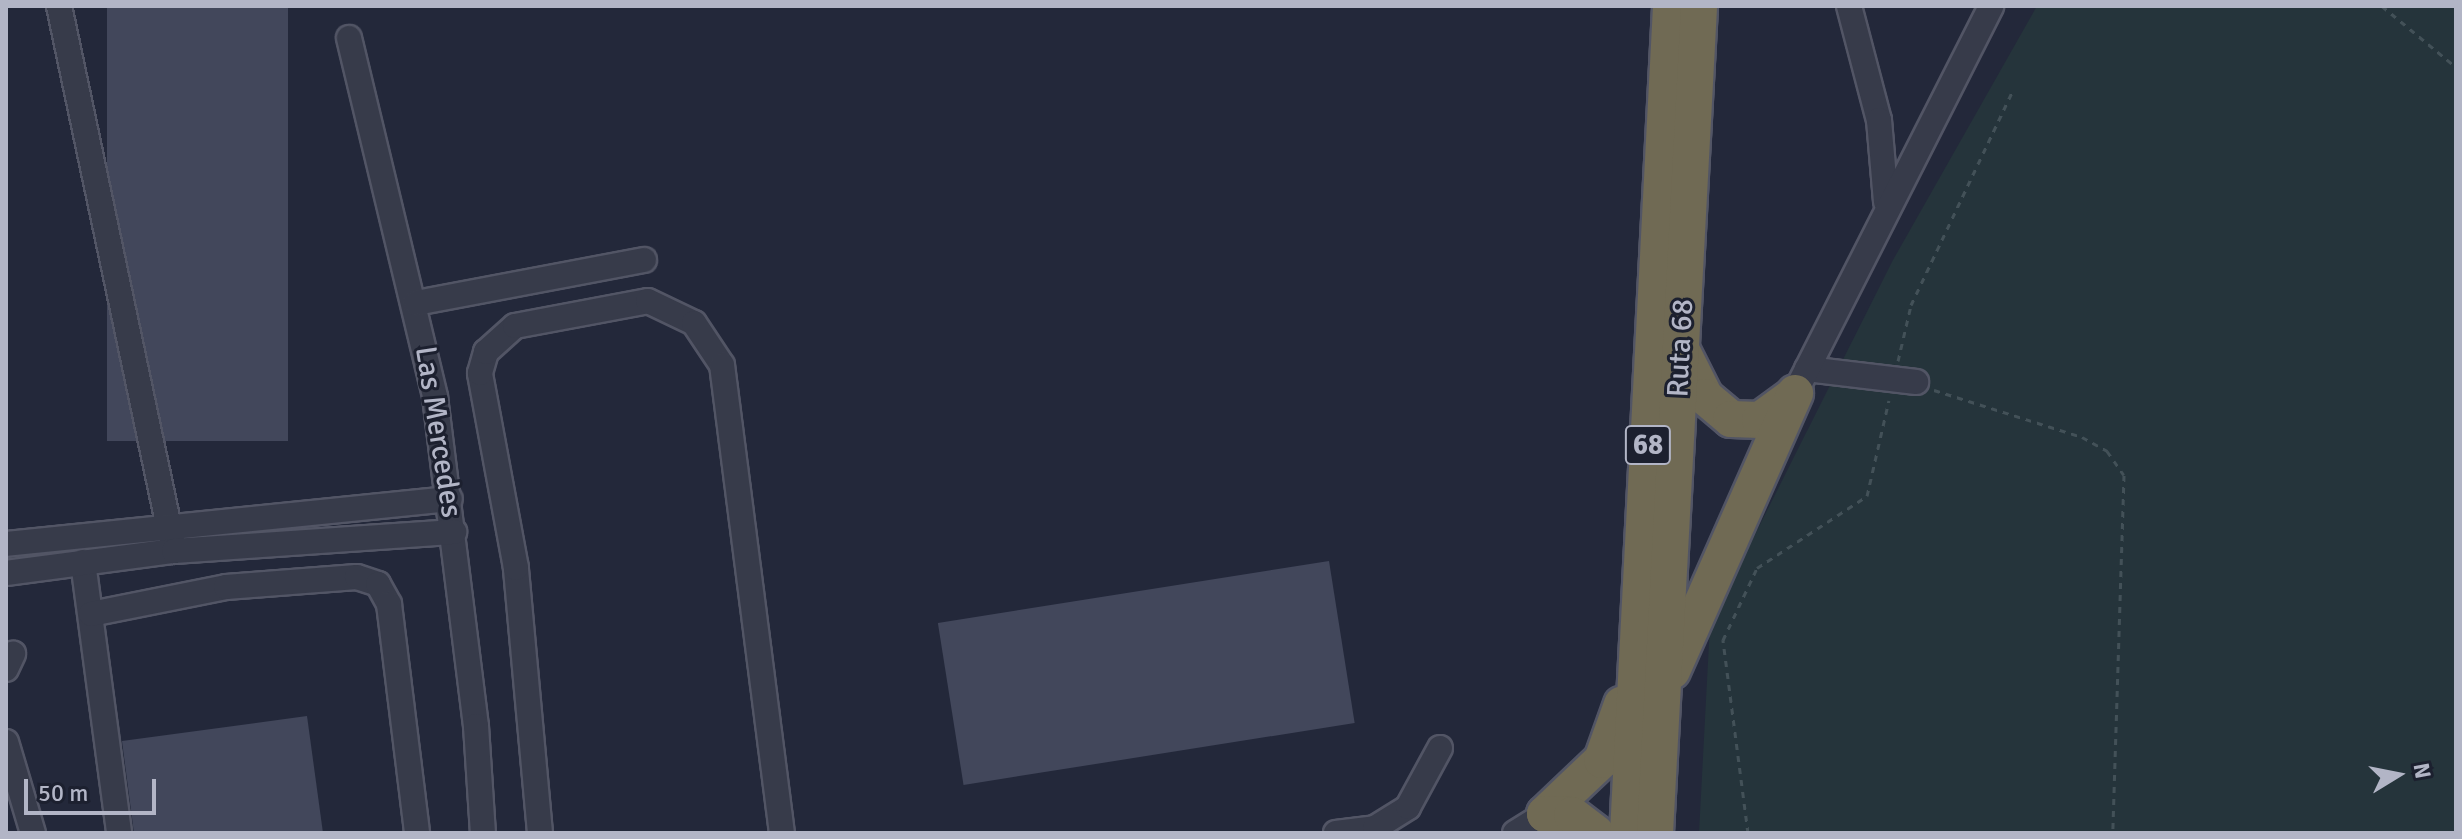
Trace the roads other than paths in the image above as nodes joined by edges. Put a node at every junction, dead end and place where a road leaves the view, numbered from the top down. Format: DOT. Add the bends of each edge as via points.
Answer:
graph roads {
  1 [pos="59,6"];
  2 [pos="1671,6"];
  3 [pos="1699,6"];
  4 [pos="1849,6"];
  5 [pos="1991,6"];
  6 [pos="349,38"];
  7 [pos="1886,204"];
  8 [pos="644,260"];
  9 [pos="416,303"];
  10 [pos="1681,350"];
  11 [pos="1801,381"];
  12 [pos="1905,381"];
  13 [pos="450,499"];
  14 [pos="172,523"];
  15 [pos="454,532"];
  16 [pos="6,544"];
  17 [pos="174,551"];
  18 [pos="83,562"];
  19 [pos="6,573"];
  20 [pos="91,614"];
  21 [pos="1637,644"];
  22 [pos="1664,691"];
  23 [pos="6,742"];
  24 [pos="1440,748"];
  25 [pos="1545,814"];
  26 [pos="33,833"];
  27 [pos="119,833"];
  28 [pos="417,833"];
  29 [pos="483,833"];
  30 [pos="540,833"];
  31 [pos="782,833"];
  32 [pos="1336,833"];
  33 [pos="1515,833"];
  34 [pos="1596,833"];
  35 [pos="1628,833"];
  36 [pos="1655,833"];
  1 -- 14 [label="street"];
  2 -- 21 [label="highway, Ruta 68 / 68"];
  3 -- 10 [label="highway, Ruta 68 / 68"];
  4 -- 7 [label="street" via="1879,120"];
  5 -- 7 [label="street"];
  6 -- 9 [label="street, Las Mercedes"];
  7 -- 11 [label="street"];
  8 -- 9 [label="street"];
  9 -- 13 [label="street, Las Mercedes"];
  10 -- 11 [label="highway" via="1705,397 1731,419 1771,416"];
  10 -- 22 [label="highway, Ruta 68 / 68"];
  11 -- 12 [label="street"];
  11 -- 22 [label="highway"];
  13 -- 14 [label="street"];
  13 -- 15 [label="street, Las Mercedes"];
  14 -- 16 [label="street"];
  14 -- 17 [label="street"];
  15 -- 17 [label="street"];
  15 -- 29 [label="street, Las Mercedes"];
  17 -- 18 [label="street"];
  18 -- 19 [label="street"];
  18 -- 20 [label="street"];
  20 -- 27 [label="street"];
  20 -- 28 [label="street" via="226,587 357,577 378,584 389,604"];
  21 -- 25 [label="highway" via="1616,728 1602,760"];
  21 -- 35 [label="highway, Ruta 68 / 68"];
  22 -- 36 [label="highway, Ruta 68 / 68"];
  23 -- 26 [label="street"];
  24 -- 32 [label="street" via="1408,807 1375,828"];
  25 -- 33 [label="street"];
  25 -- 34 [label="highway" via="1579,818"];
  30 -- 31 [label="street" via="516,568 480,373 486,352 515,326 648,301 694,323 722,365"];
}
